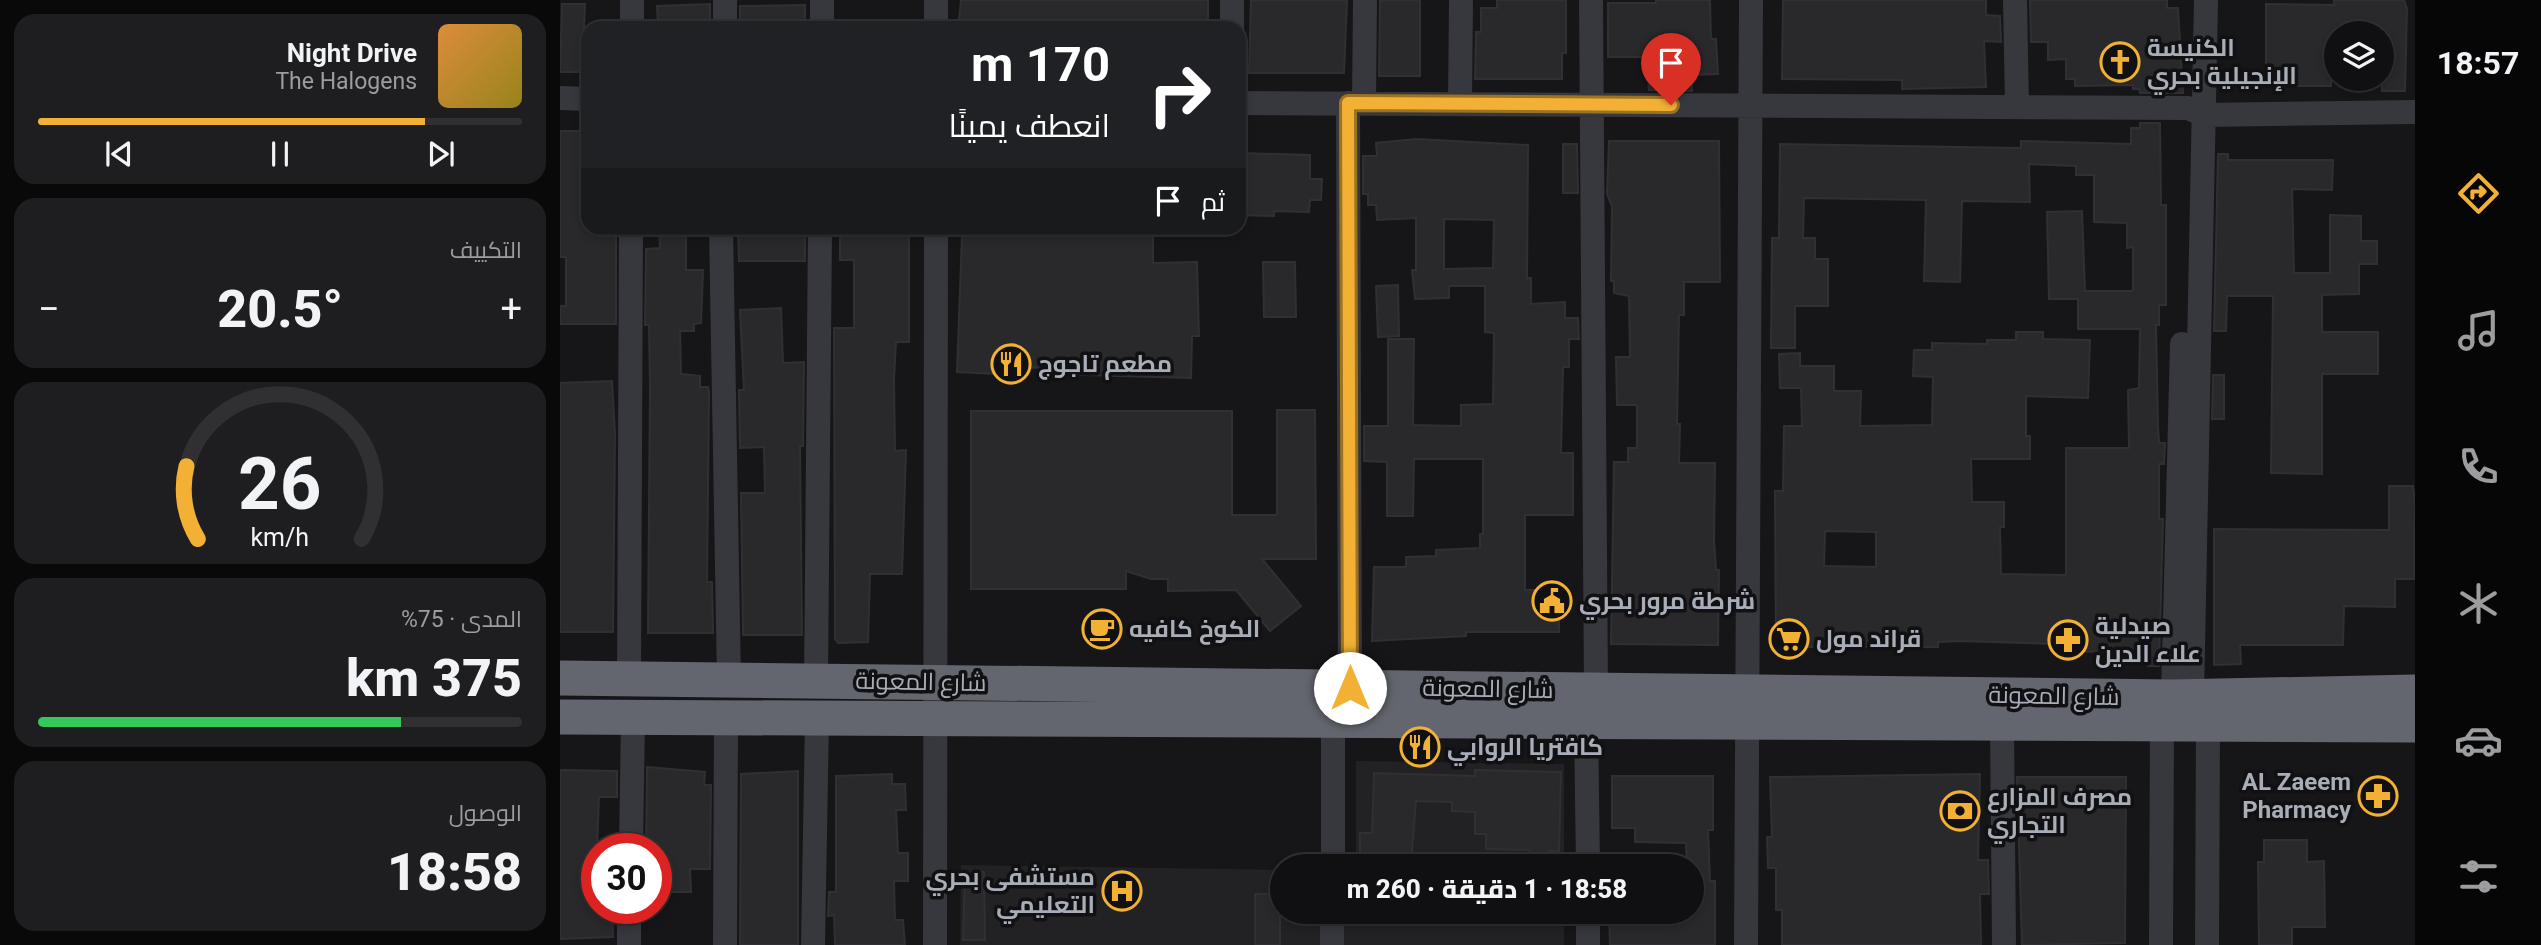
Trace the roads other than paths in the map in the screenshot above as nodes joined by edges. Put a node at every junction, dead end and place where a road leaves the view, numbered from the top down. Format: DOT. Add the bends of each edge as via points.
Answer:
graph roads {
  1 [pos="632,0"];
  2 [pos="725,0"];
  3 [pos="822,0"];
  4 [pos="936,0"];
  5 [pos="1232,0"];
  6 [pos="1365,0"];
  7 [pos="1461,0"];
  8 [pos="1591,0"];
  9 [pos="1751,0"];
  10 [pos="2015,0"];
  11 [pos="2191,0"];
  12 [pos="2206,0"];
  13 [pos="632,21"];
  14 [pos="725,21"];
  15 [pos="822,21"];
  16 [pos="936,21"];
  17 [pos="1232,21"];
  18 [pos="560,99"];
  19 [pos="581,99"];
  20 [pos="1246,103"];
  21 [pos="1356,103"];
  22 [pos="1460,104"];
  23 [pos="1591,105"];
  24 [pos="1752,106"];
  25 [pos="2017,107"];
  26 [pos="2415,111"];
  27 [pos="2195,112"];
  28 [pos="631,235"];
  29 [pos="721,235"];
  30 [pos="820,235"];
  31 [pos="936,235"];
  32 [pos="560,678"];
  33 [pos="629,679"];
  34 [pos="729,680"];
  35 [pos="816,681"];
  36 [pos="936,682"];
  37 [pos="1350,688"];
  38 [pos="2415,692"];
  39 [pos="1591,707"];
  40 [pos="1748,708"];
  41 [pos="2184,711"];
  42 [pos="560,717"];
  43 [pos="633,718"];
  44 [pos="726,718"];
  45 [pos="817,719"];
  46 [pos="935,719"];
  47 [pos="1333,721"];
  48 [pos="2002,724"];
  49 [pos="2415,725"];
  50 [pos="631,833"];
  51 [pos="1333,854"];
  52 [pos="1588,854"];
  53 [pos="629,924"];
  54 [pos="1332,924"];
  55 [pos="1588,924"];
  56 [pos="629,945"];
  57 [pos="725,945"];
  58 [pos="813,945"];
  59 [pos="935,945"];
  60 [pos="1332,945"];
  61 [pos="1588,945"];
  62 [pos="1746,945"];
  63 [pos="2004,945"];
  64 [pos="2161,945"];
  65 [pos="2207,945"];
  1 -- 13 [label="street"];
  2 -- 14 [label="street"];
  3 -- 15 [label="street"];
  4 -- 16 [label="street"];
  5 -- 17 [label="street"];
  6 -- 21 [label="street"];
  7 -- 22 [label="street"];
  8 -- 23 [label="street"];
  9 -- 24 [label="street"];
  10 -- 25 [label="street"];
  11 -- 27 [label="street"];
  12 -- 27 [label="street"];
  18 -- 19 [label="street"];
  20 -- 21 [label="street"];
  21 -- 22 [label="street"];
  21 -- 37 [label="street"];
  22 -- 23 [label="street"];
  23 -- 24 [label="street"];
  23 -- 39 [label="street"];
  24 -- 25 [label="street"];
  24 -- 40 [label="street"];
  25 -- 27 [label="street"];
  26 -- 27 [label="street"];
  27 -- 41 [label="street"];
  28 -- 33 [label="street"];
  29 -- 34 [label="street"];
  30 -- 35 [label="street"];
  31 -- 36 [label="street"];
  32 -- 33 [label="highway, شارع المعونة"];
  33 -- 34 [label="highway, شارع المعونة"];
  34 -- 35 [label="highway, شارع المعونة"];
  35 -- 36 [label="highway, شارع المعونة"];
  36 -- 37 [label="highway, شارع المعونة"];
  36 -- 46 [label="street"];
  37 -- 39 [label="highway, شارع المعونة"];
  38 -- 41 [label="highway, شارع المعونة"];
  39 -- 40 [label="highway, شارع المعونة"];
  39 -- 47 [label="highway, شارع المعونة"];
  39 -- 52 [label="street"];
  40 -- 41 [label="highway, شارع المعونة"];
  40 -- 48 [label="highway, شارع المعونة"];
  40 -- 62 [label="street"];
  41 -- 48 [label="highway, شارع المعونة"];
  41 -- 49 [label="highway, شارع المعونة"];
  41 -- 64 [label="street"];
  41 -- 65 [label="street"];
  42 -- 43 [label="highway, شارع المعونة"];
  43 -- 44 [label="highway, شارع المعونة"];
  43 -- 50 [label="street"];
  44 -- 45 [label="highway, شارع المعونة"];
  44 -- 57 [label="street"];
  45 -- 46 [label="highway, شارع المعونة"];
  45 -- 58 [label="street"];
  46 -- 47 [label="highway, شارع المعونة"];
  46 -- 59 [label="street"];
  47 -- 51 [label="street"];
  48 -- 63 [label="street"];
  53 -- 56 [label="street"];
  54 -- 60 [label="street"];
  55 -- 61 [label="street"];
}
